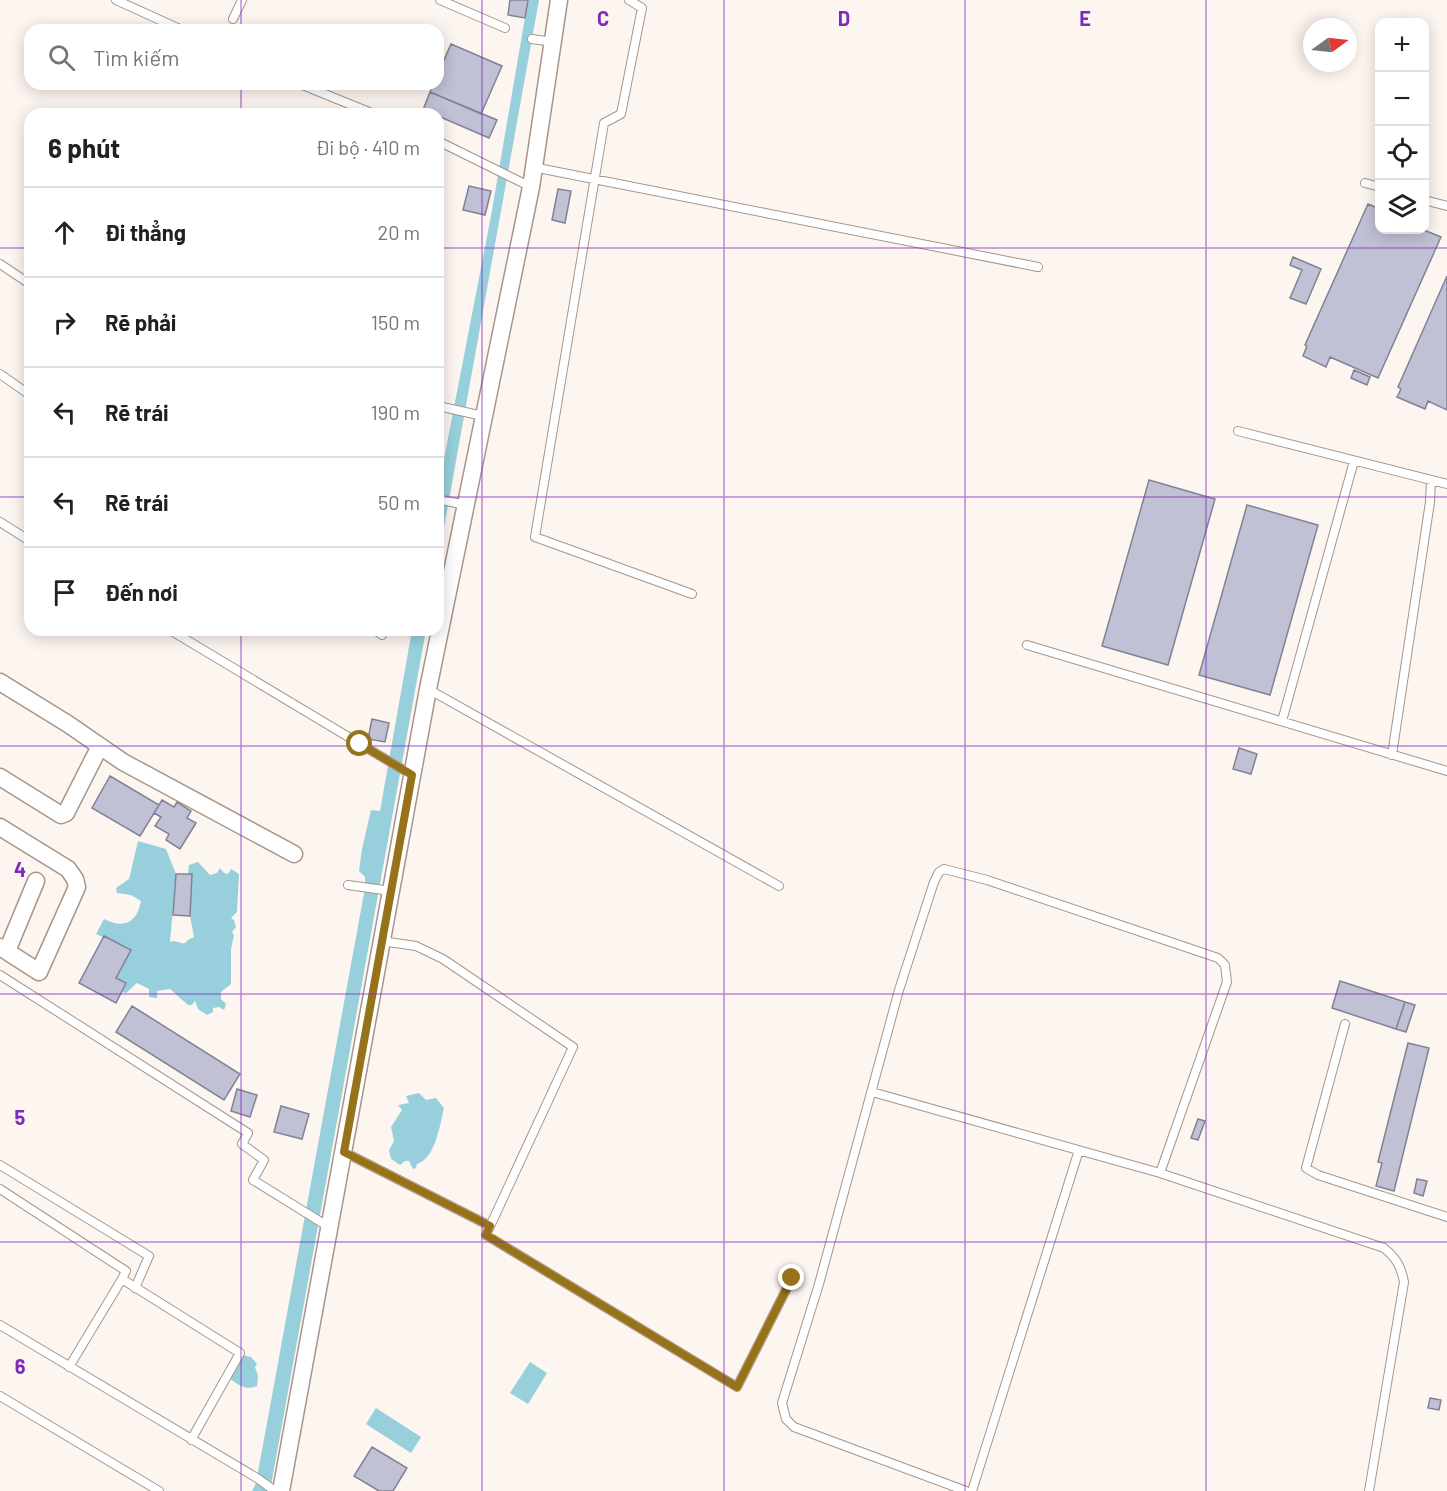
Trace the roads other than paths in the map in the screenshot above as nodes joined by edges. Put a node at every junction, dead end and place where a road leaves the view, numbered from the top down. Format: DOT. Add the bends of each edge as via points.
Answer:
graph roads {
  1 [pos="116,0"];
  2 [pos="242,0"];
  3 [pos="440,0"];
  4 [pos="559,0"];
  5 [pos="628,0"];
  6 [pos="233,19"];
  7 [pos="169,24"];
  8 [pos="505,28"];
  9 [pos="532,39"];
  10 [pos="553,42"];
  11 [pos="315,90"];
  12 [pos="359,108"];
  13 [pos="444,144"];
  14 [pos="533,167"];
  15 [pos="595,178"];
  16 [pos="1365,183"];
  17 [pos="1375,186"];
  18 [pos="531,187"];
  19 [pos="1429,201"];
  20 [pos="1447,206"];
  21 [pos="0,264"];
  22 [pos="1038,267"];
  23 [pos="24,280"];
  24 [pos="0,374"];
  25 [pos="24,391"];
  26 [pos="444,407"];
  27 [pos="483,416"];
  28 [pos="1238,431"];
  29 [pos="1354,460"];
  30 [pos="1431,480"];
  31 [pos="1447,484"];
  32 [pos="444,500"];
  33 [pos="457,503"];
  34 [pos="0,522"];
  35 [pos="24,538"];
  36 [pos="444,590"];
  37 [pos="692,594"];
  38 [pos="180,636"];
  39 [pos="437,636"];
  40 [pos="1027,645"];
  41 [pos="0,682"];
  42 [pos="428,689"];
  43 [pos="1282,721"];
  44 [pos="100,746"];
  45 [pos="1392,755"];
  46 [pos="406,771"];
  47 [pos="1447,771"];
  48 [pos="0,777"];
  49 [pos="0,826"];
  50 [pos="294,854"];
  51 [pos="36,881"];
  52 [pos="348,885"];
  53 [pos="779,886"];
  54 [pos="385,891"];
  55 [pos="381,940"];
  56 [pos="3,949"];
  57 [pos="0,975"];
  58 [pos="1345,1024"];
  59 [pos="872,1092"];
  60 [pos="1079,1150"];
  61 [pos="344,1152"];
  62 [pos="0,1164"];
  63 [pos="1160,1173"];
  64 [pos="0,1189"];
  65 [pos="1447,1217"];
  66 [pos="324,1223"];
  67 [pos="490,1226"];
  68 [pos="792,1278"];
  69 [pos="122,1279"];
  70 [pos="135,1288"];
  71 [pos="0,1325"];
  72 [pos="69,1367"];
  73 [pos="0,1396"];
  74 [pos="191,1440"];
  75 [pos="276,1490"];
  76 [pos="159,1491"];
  77 [pos="966,1491"];
  78 [pos="972,1491"];
  79 [pos="1369,1491"];
  1 -- 7 [label="lane"];
  2 -- 6 [label="lane"];
  3 -- 8 [label="lane"];
  4 -- 10 [label="street"];
  5 -- 15 [label="lane" via="642,8 621,114 604,123"];
  9 -- 10 [label="lane"];
  10 -- 14 [label="street"];
  11 -- 12 [label="lane"];
  13 -- 18 [label="lane"];
  14 -- 15 [label="lane"];
  14 -- 18 [label="street"];
  15 -- 22 [label="lane"];
  15 -- 37 [label="lane" via="535,537"];
  16 -- 17 [label="lane"];
  18 -- 27 [label="street"];
  19 -- 20 [label="lane"];
  21 -- 23 [label="lane"];
  24 -- 25 [label="lane"];
  26 -- 27 [label="lane"];
  27 -- 33 [label="street"];
  28 -- 29 [label="lane"];
  29 -- 30 [label="lane"];
  29 -- 43 [label="lane"];
  30 -- 31 [label="lane"];
  30 -- 45 [label="lane" via="1431,502"];
  32 -- 33 [label="lane"];
  33 -- 36 [label="street"];
  34 -- 35 [label="lane"];
  38 -- 46 [label="lane"];
  39 -- 42 [label="street"];
  40 -- 43 [label="lane"];
  41 -- 44 [label="street"];
  42 -- 46 [label="street"];
  42 -- 53 [label="lane"];
  43 -- 45 [label="lane"];
  44 -- 48 [label="street" via="66,813 61,814"];
  44 -- 50 [label="street" via="196,803"];
  45 -- 47 [label="lane"];
  46 -- 54 [label="street"];
  49 -- 56 [label="street" via="68,868 76,887 39,972"];
  51 -- 56 [label="street"];
  52 -- 54 [label="lane"];
  54 -- 55 [label="street"];
  55 -- 61 [label="street"];
  55 -- 67 [label="lane" via="416,946 443,959 573,1047"];
  57 -- 66 [label="lane" via="248,1133 242,1144 264,1160 254,1180"];
  58 -- 65 [label="lane" via="1306,1168"];
  59 -- 60 [label="lane"];
  59 -- 63 [label="lane" via="899,990 939,872 944,869 987,880 1218,958 1225,965 1227,982"];
  59 -- 77 [label="lane" via="782,1403 784,1414 790,1424 805,1431"];
  60 -- 63 [label="lane"];
  60 -- 78 [label="lane"];
  61 -- 66 [label="street"];
  61 -- 67 [label="lane"];
  62 -- 70 [label="lane" via="149,1256"];
  63 -- 79 [label="lane" via="1384,1248 1396,1258 1404,1282"];
  64 -- 69 [label="lane" via="126,1271"];
  66 -- 75 [label="street"];
  67 -- 68 [label="lane" via="486,1235 737,1387"];
  69 -- 70 [label="lane"];
  69 -- 72 [label="lane"];
  70 -- 74 [label="lane" via="240,1353"];
  71 -- 72 [label="lane"];
  72 -- 74 [label="lane"];
  73 -- 76 [label="lane"];
  74 -- 75 [label="lane"];
}
